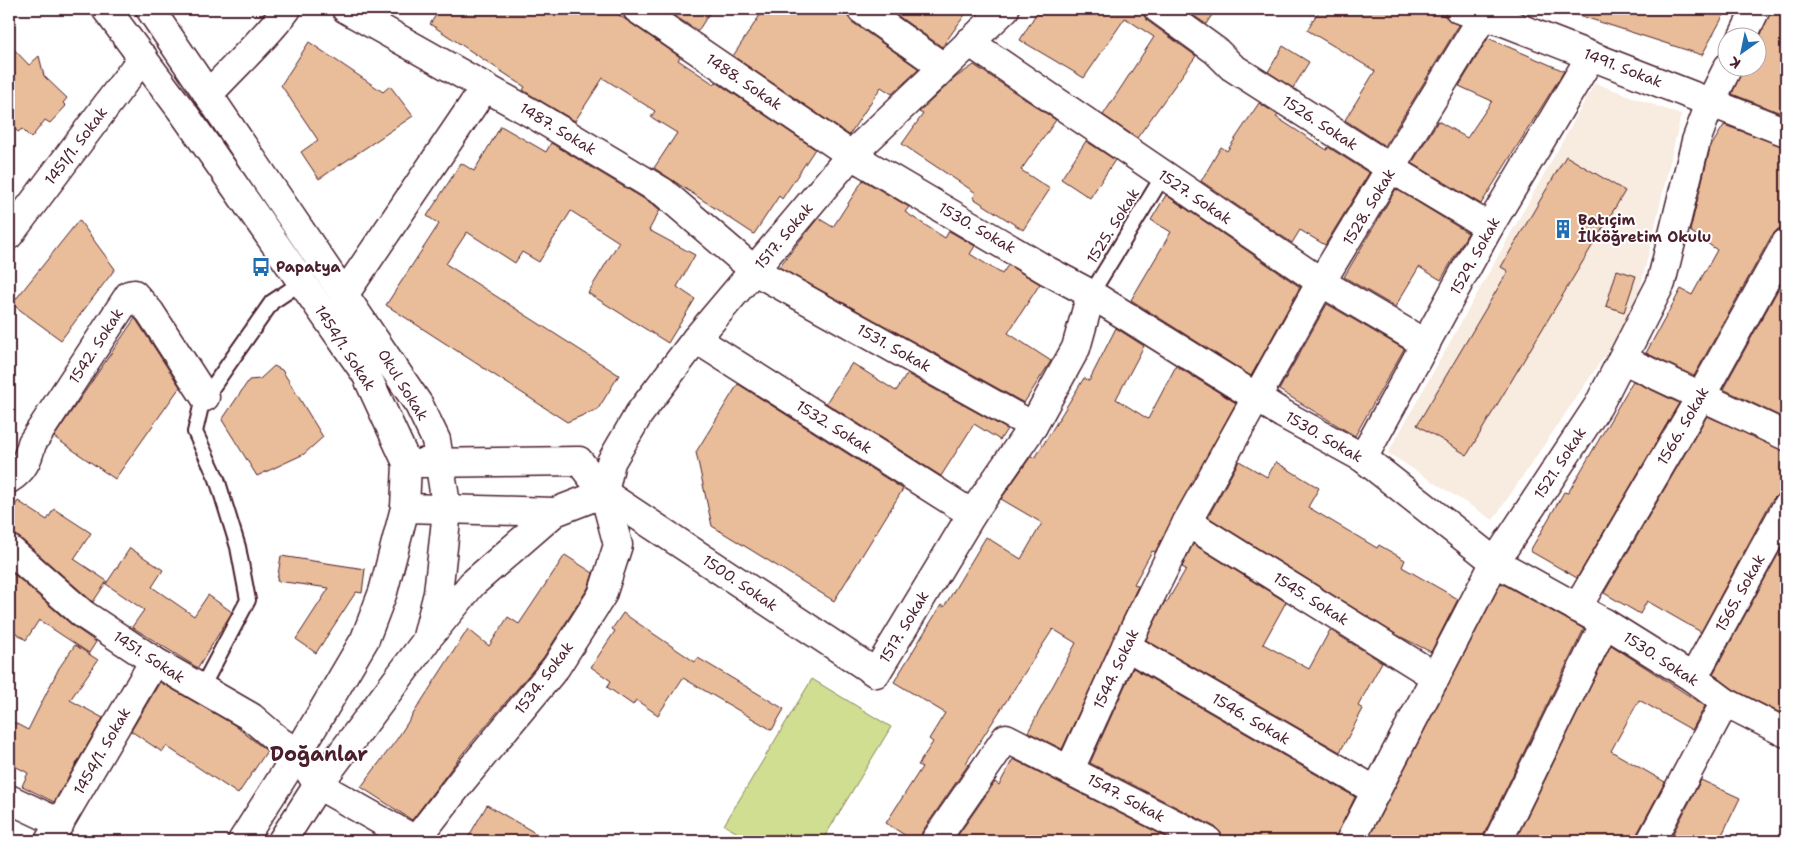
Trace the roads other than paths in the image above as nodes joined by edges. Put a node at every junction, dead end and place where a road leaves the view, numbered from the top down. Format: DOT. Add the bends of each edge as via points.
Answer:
graph roads {
  1 [pos="106,9"];
  2 [pos="150,9"];
  3 [pos="287,9"];
  4 [pos="346,9"];
  5 [pos="637,9"];
  6 [pos="861,9"];
  7 [pos="1005,9"];
  8 [pos="1158,9"];
  9 [pos="1756,9"];
  10 [pos="1489,14"];
  11 [pos="1747,28"];
  12 [pos="969,42"];
  13 [pos="1591,56"];
  14 [pos="143,57"];
  15 [pos="943,68"];
  16 [pos="1722,78"];
  17 [pos="486,87"];
  18 [pos="208,95"];
  19 [pos="1711,101"];
  20 [pos="1786,132"];
  21 [pos="851,155"];
  22 [pos="1392,169"];
  23 [pos="1163,176"];
  24 [pos="1489,228"];
  25 [pos="9,236"];
  26 [pos="1786,243"];
  27 [pos="755,271"];
  28 [pos="302,282"];
  29 [pos="1321,282"];
  30 [pos="1091,294"];
  31 [pos="344,295"];
  32 [pos="696,339"];
  33 [pos="1426,344"];
  34 [pos="1622,359"];
  35 [pos="1257,396"];
  36 [pos="1701,396"];
  37 [pos="205,397"];
  38 [pos="1033,426"];
  39 [pos="1786,436"];
  40 [pos="1362,458"];
  41 [pos="407,463"];
  42 [pos="441,463"];
  43 [pos="9,479"];
  44 [pos="604,493"];
  45 [pos="405,508"];
  46 [pos="1786,508"];
  47 [pos="447,511"];
  48 [pos="555,512"];
  49 [pos="972,514"];
  50 [pos="1186,522"];
  51 [pos="9,549"];
  52 [pos="1495,562"];
  53 [pos="1578,608"];
  54 [pos="1605,623"];
  55 [pos="426,641"];
  56 [pos="1126,646"];
  57 [pos="154,661"];
  58 [pos="876,673"];
  59 [pos="1436,677"];
  60 [pos="1693,678"];
  61 [pos="201,689"];
  62 [pos="1725,702"];
  63 [pos="1786,733"];
  64 [pos="298,753"];
  65 [pos="1070,769"];
  66 [pos="318,785"];
  67 [pos="1376,791"];
  68 [pos="9,799"];
  69 [pos="54,832"];
  70 [pos="242,841"];
  71 [pos="282,841"];
  72 [pos="416,841"];
  73 [pos="935,841"];
  74 [pos="1208,841"];
  75 [pos="1350,841"];
  76 [pos="1498,841"];
  77 [pos="1651,841"];
  1 -- 14 [label="street, 1454/1. Sokak"];
  2 -- 18 [label="street, Okul Sokak"];
  3 -- 18 [label="street" via="269,33"];
  4 -- 17 [label="street, 1487. Sokak"];
  5 -- 21 [label="street, 1488. Sokak"];
  6 -- 15 [label="street"];
  7 -- 12 [label="street, 1517. Sokak"];
  8 -- 22 [label="street, 1526. Sokak" via="1216,51 1232,67"];
  9 -- 11 [label="street"];
  10 -- 13 [label="street, 1491. Sokak"];
  10 -- 22 [label="street, 1528. Sokak"];
  12 -- 15 [label="street, 1517. Sokak"];
  12 -- 23 [label="street, 1527. Sokak"];
  13 -- 19 [label="street, 1491. Sokak"];
  13 -- 24 [label="street, 1529. Sokak"];
  14 -- 25 [label="street, 1451/1. Sokak"];
  14 -- 28 [label="street, 1454/1. Sokak"];
  15 -- 21 [label="street, 1517. Sokak"];
  16 -- 19 [label="street, 1521. Sokak"];
  17 -- 27 [label="street, 1487. Sokak" via="663,192"];
  17 -- 31 [label="street"];
  18 -- 31 [label="street, Okul Sokak"];
  19 -- 20 [label="street, 1491. Sokak"];
  19 -- 34 [label="street, 1521. Sokak" via="1696,142 1661,283"];
  21 -- 27 [label="street, 1517. Sokak"];
  21 -- 30 [label="street, 1530. Sokak" via="1048,272"];
  22 -- 24 [label="street, 1526. Sokak"];
  22 -- 29 [label="street, 1528. Sokak"];
  23 -- 29 [label="street, 1527. Sokak"];
  23 -- 30 [label="lane, 1525. Sokak"];
  24 -- 33 [label="street, 1529. Sokak"];
  26 -- 36 [label="street, 1566. Sokak"];
  27 -- 32 [label="street, 1517. Sokak"];
  27 -- 38 [label="street, 1531. Sokak"];
  28 -- 37 [label="lane" via="272,302"];
  28 -- 41 [label="street, 1454/1. Sokak" via="366,374"];
  29 -- 33 [label="street, 1527. Sokak"];
  29 -- 35 [label="street, 1528. Sokak"];
  30 -- 35 [label="street, 1530. Sokak"];
  30 -- 38 [label="street, 1517. Sokak" via="1076,348"];
  31 -- 42 [label="street, Okul Sokak" via="419,405 436,440"];
  32 -- 44 [label="street, 1517. Sokak" via="639,414 611,462"];
  32 -- 49 [label="street, 1532. Sokak"];
  33 -- 40 [label="street, 1529. Sokak"];
  34 -- 36 [label="street"];
  34 -- 52 [label="street, 1521. Sokak" via="1598,406"];
  35 -- 40 [label="street, 1530. Sokak"];
  35 -- 50 [label="street, 1544. Sokak"];
  36 -- 39 [label="street"];
  36 -- 53 [label="street, 1566. Sokak"];
  37 -- 43 [label="street, 1542. Sokak" via="150,312 134,294 129,295 32,444 18,473"];
  37 -- 61 [label="lane" via="195,432 216,479 236,538 248,600"];
  38 -- 49 [label="street, 1517. Sokak"];
  40 -- 52 [label="street, 1530. Sokak"];
  41 -- 42 [label="street"];
  41 -- 45 [label="street, 1454/1. Sokak"];
  42 -- 44 [label="street" via="580,461"];
  42 -- 47 [label="street, Okul Sokak"];
  44 -- 48 [label="street"];
  44 -- 58 [label="street, 1500. Sokak"];
  44 -- 72 [label="street, 1534. Sokak" via="618,545 602,595 556,667"];
  45 -- 47 [label="street"];
  45 -- 64 [label="street, 1454/1. Sokak" via="383,592 365,639"];
  46 -- 60 [label="street, 1565. Sokak"];
  47 -- 48 [label="street"];
  47 -- 55 [label="street, Okul Sokak" via="438,593"];
  48 -- 55 [label="street" via="472,584"];
  49 -- 58 [label="street, 1517. Sokak"];
  50 -- 56 [label="street, 1544. Sokak"];
  50 -- 59 [label="street, 1545. Sokak"];
  51 -- 57 [label="street, 1451. Sokak" via="83,614"];
  52 -- 53 [label="street, 1530. Sokak"];
  52 -- 59 [label="street, 1521. Sokak"];
  53 -- 54 [label="street, 1530. Sokak"];
  54 -- 60 [label="street, 1530. Sokak"];
  54 -- 76 [label="street"];
  55 -- 66 [label="street, Okul Sokak"];
  56 -- 65 [label="street, 1544. Sokak"];
  56 -- 67 [label="street, 1546. Sokak"];
  57 -- 61 [label="street, 1451. Sokak"];
  57 -- 69 [label="street, 1454/1. Sokak"];
  59 -- 67 [label="street, 1521. Sokak"];
  60 -- 62 [label="street, 1530. Sokak"];
  61 -- 64 [label="street, 1451. Sokak" via="251,717"];
  62 -- 63 [label="street, 1530. Sokak"];
  62 -- 77 [label="street"];
  64 -- 66 [label="street"];
  64 -- 70 [label="street, 1454/1. Sokak"];
  65 -- 73 [label="street" via="1006,738"];
  65 -- 74 [label="street, 1547. Sokak"];
  66 -- 71 [label="street, Okul Sokak"];
  66 -- 72 [label="street"];
  67 -- 75 [label="street, 1521. Sokak"];
  68 -- 69 [label="street"];
}
